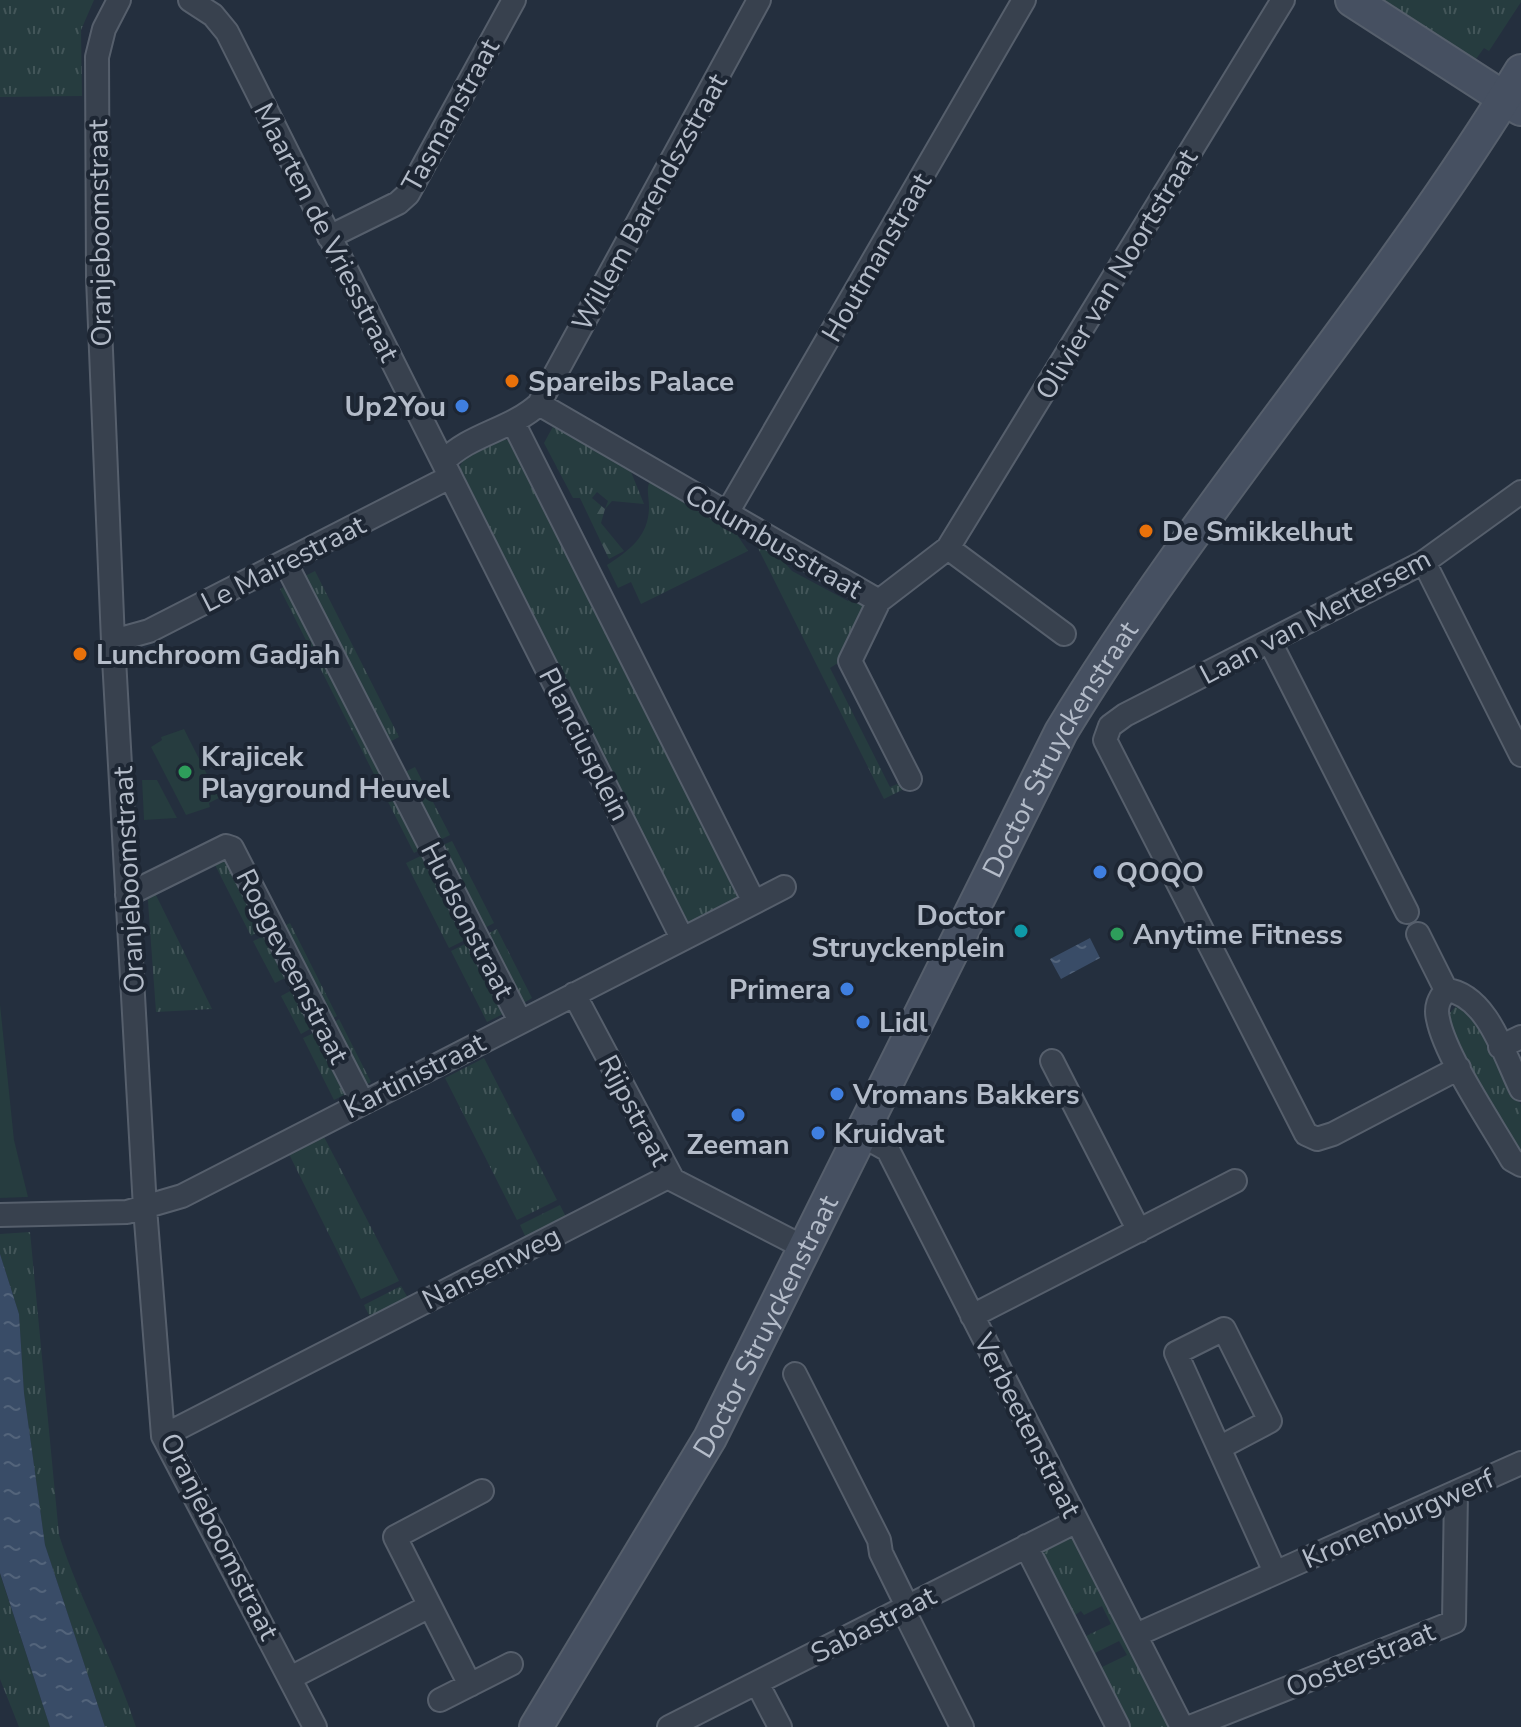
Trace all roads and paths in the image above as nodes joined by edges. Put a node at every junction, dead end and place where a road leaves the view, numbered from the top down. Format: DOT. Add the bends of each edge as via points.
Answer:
graph roads {
  1 [pos="119,0"];
  2 [pos="191,0"];
  3 [pos="514,0"];
  4 [pos="759,0"];
  5 [pos="1024,0"];
  6 [pos="1283,0"];
  7 [pos="1352,0"];
  8 [pos="1516,93"];
  9 [pos="329,237"];
  10 [pos="539,404"];
  11 [pos="513,422"];
  12 [pos="446,469"];
  13 [pos="1521,492"];
  14 [pos="727,513"];
  15 [pos="948,548"];
  16 [pos="285,562"];
  17 [pos="1424,562"];
  18 [pos="879,601"];
  19 [pos="1064,634"];
  20 [pos="113,641"];
  21 [pos="1270,642"];
  22 [pos="1521,755"];
  23 [pos="910,779"];
  24 [pos="784,887"];
  25 [pos="127,895"];
  26 [pos="754,902"];
  27 [pos="1407,912"];
  28 [pos="1418,934"];
  29 [pos="682,938"];
  30 [pos="1446,990"];
  31 [pos="574,994"];
  32 [pos="520,1021"];
  33 [pos="1521,1037"];
  34 [pos="1500,1047"];
  35 [pos="1052,1061"];
  36 [pos="1459,1068"];
  37 [pos="1521,1089"];
  38 [pos="362,1101"];
  39 [pos="861,1135"];
  40 [pos="1521,1165"];
  41 [pos="670,1176"];
  42 [pos="1235,1181"];
  43 [pos="145,1208"];
  44 [pos="0,1215"];
  45 [pos="1139,1231"];
  46 [pos="805,1248"];
  47 [pos="972,1316"];
  48 [pos="795,1374"];
  49 [pos="163,1436"];
  50 [pos="1219,1448"];
  51 [pos="1521,1463"];
  52 [pos="482,1491"];
  53 [pos="1456,1492"];
  54 [pos="1077,1521"];
  55 [pos="1026,1546"];
  56 [pos="1275,1572"];
  57 [pos="430,1606"];
  58 [pos="905,1608"];
  59 [pos="1136,1635"];
  60 [pos="511,1664"];
  61 [pos="292,1677"];
  62 [pos="757,1683"];
  63 [pos="470,1685"];
  64 [pos="440,1700"];
  65 [pos="315,1727"];
  66 [pos="536,1727"];
  67 [pos="669,1727"];
  68 [pos="780,1727"];
  69 [pos="962,1727"];
  70 [pos="1118,1727"];
  71 [pos="1182,1727"];
  72 [pos="1190,1727"];
  1 -- 20 [label="street, Oranjeboomstraat" via="101,39 97,67 98,278"];
  2 -- 9 [label="street, Maarten de Vriesstraat" via="227,32"];
  3 -- 9 [label="street, Tasmanstraat" via="408,194"];
  4 -- 10 [label="street, Willem Barendszstraat"];
  5 -- 14 [label="street, Houtmanstraat"];
  6 -- 15 [label="street, Olivier van Noortstraat"];
  7 -- 8 [label="street"];
  8 -- 39 [label="street, Doctor Struyckenstraat" via="1083,697"];
  9 -- 12 [label="street, Maarten de Vriesstraat"];
  10 -- 11 [label="street"];
  10 -- 14 [label="street, Columbusstraat"];
  11 -- 12 [label="street" via="454,451"];
  11 -- 26 [label="street"];
  12 -- 16 [label="street, Le Mairestraat"];
  12 -- 29 [label="street, Planciusplein"];
  13 -- 17 [label="street, Laan van Mertersem"];
  14 -- 18 [label="street, Columbusstraat"];
  15 -- 18 [label="street"];
  15 -- 19 [label="street"];
  16 -- 20 [label="street, Le Mairestraat" via="149,631"];
  16 -- 32 [label="street, Hudsonstraat"];
  17 -- 21 [label="street, Laan van Mertersem"];
  17 -- 22 [label="street"];
  18 -- 23 [label="street, Columbusstraat" via="850,661"];
  20 -- 25 [label="street, Oranjeboomstraat"];
  21 -- 27 [label="street"];
  21 -- 36 [label="street, Laan van Mertersem" via="1125,715 1106,733 1110,756 1302,1129 1317,1139"];
  24 -- 26 [label="street"];
  25 -- 38 [label="street, Roggeveenstraat" via="226,846 232,848"];
  25 -- 43 [label="street, Oranjeboomstraat"];
  26 -- 29 [label="street"];
  28 -- 30 [label="street"];
  29 -- 31 [label="street, Kartinistraat"];
  30 -- 34 [label="street" via="1461,991 1480,1009"];
  30 -- 36 [label="street" via="1438,999 1438,1019"];
  31 -- 32 [label="street, Kartinistraat"];
  31 -- 41 [label="street, Rijpstraat"];
  32 -- 38 [label="street, Kartinistraat"];
  33 -- 34 [label="street"];
  34 -- 37 [label="street"];
  35 -- 45 [label="street"];
  36 -- 40 [label="street" via="1512,1160"];
  38 -- 43 [label="street, Kartinistraat" via="185,1195"];
  39 -- 46 [label="street, Doctor Struyckenstraat"];
  39 -- 47 [label="street, Verbeetenstraat" via="888,1150"];
  41 -- 46 [label="street, Rijpstraat" via="691,1192"];
  41 -- 49 [label="street, Nansenweg"];
  42 -- 45 [label="street"];
  43 -- 44 [label="street, Kartinistraat"];
  43 -- 49 [label="street, Oranjeboomstraat"];
  45 -- 47 [label="street"];
  46 -- 66 [label="street, Doctor Struyckenstraat" via="701,1456"];
  47 -- 54 [label="street, Verbeetenstraat"];
  48 -- 58 [label="street" via="879,1540"];
  49 -- 61 [label="street, Oranjeboomstraat"];
  50 -- 50 [label="street, Kronenburgwerf" via="1270,1421 1224,1329 1176,1353"];
  50 -- 56 [label="street, Kronenburgwerf"];
  51 -- 53 [label="street, Kronenburgwerf"];
  52 -- 57 [label="street" via="395,1537"];
  53 -- 56 [label="street, Kronenburgwerf"];
  53 -- 72 [label="street, Oosterstraat" via="1454,1622"];
  54 -- 55 [label="street, Sabastraat"];
  54 -- 59 [label="street, Verbeetenstraat"];
  55 -- 58 [label="street, Sabastraat"];
  55 -- 70 [label="street, Verbeetenstraat"];
  56 -- 59 [label="street, Kronenburgwerf"];
  57 -- 61 [label="street"];
  57 -- 63 [label="street"];
  58 -- 62 [label="street, Sabastraat"];
  58 -- 69 [label="street"];
  59 -- 71 [label="street, Verbeetenstraat"];
  60 -- 63 [label="street"];
  61 -- 65 [label="street, Oranjeboomstraat"];
  62 -- 67 [label="street, Sabastraat"];
  62 -- 68 [label="street"];
  63 -- 64 [label="street"];
}
